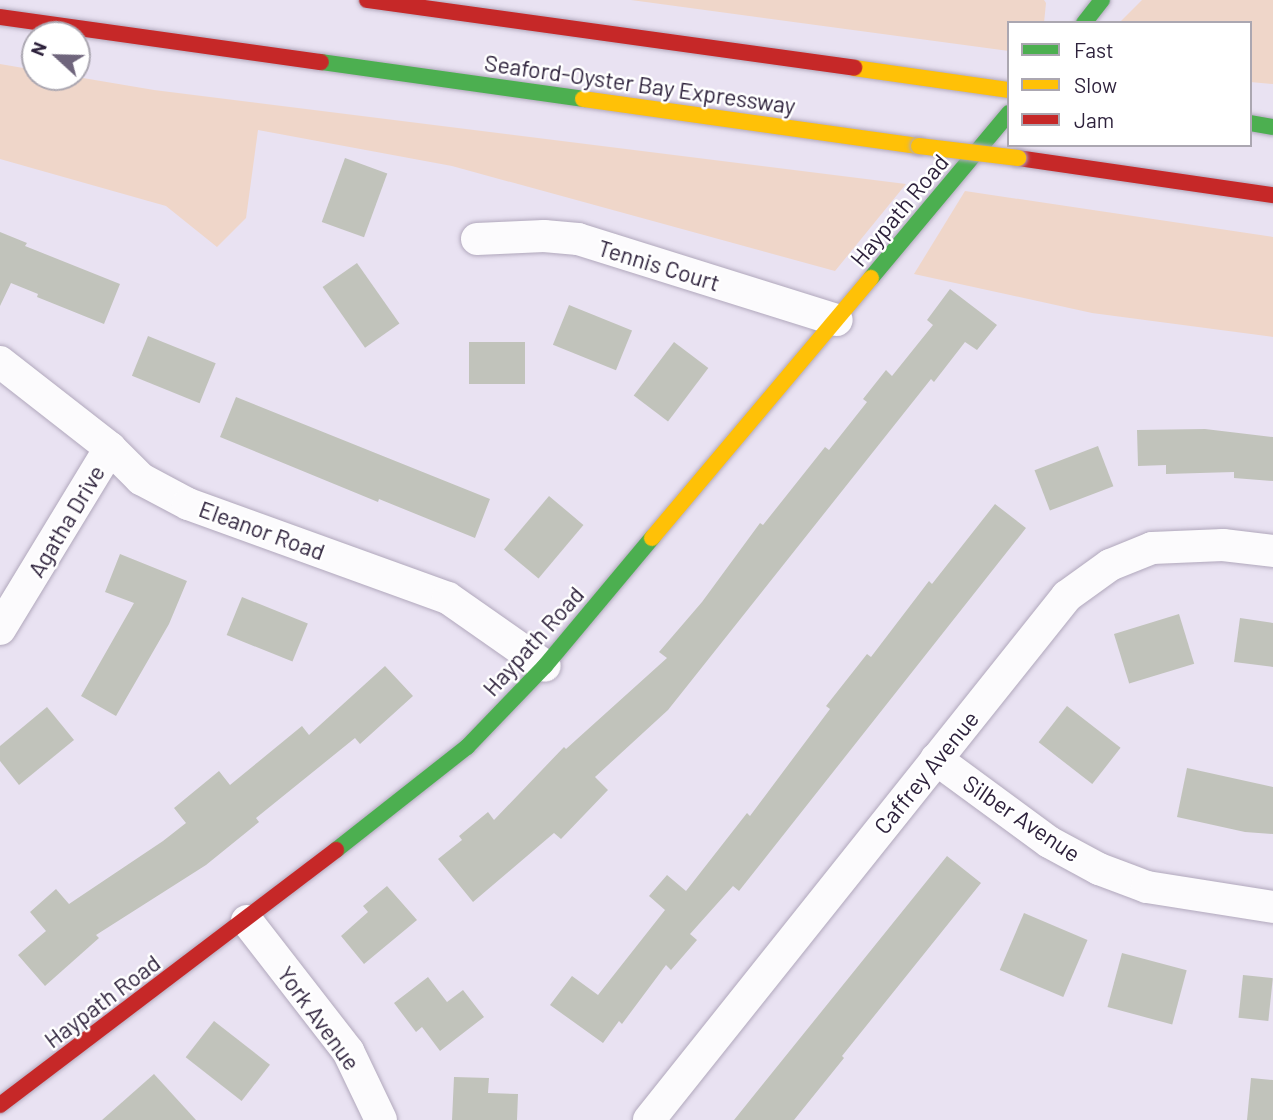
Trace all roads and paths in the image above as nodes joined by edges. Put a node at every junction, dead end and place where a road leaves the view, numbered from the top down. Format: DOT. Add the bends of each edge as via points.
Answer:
graph roads {
  1 [pos="367,0"];
  2 [pos="1102,0"];
  3 [pos="0,17"];
  4 [pos="1086,21"];
  5 [pos="1007,90"];
  6 [pos="1007,115"];
  7 [pos="1252,123"];
  8 [pos="1273,127"];
  9 [pos="1273,195"];
  10 [pos="477,239"];
  11 [pos="837,320"];
  12 [pos="0,362"];
  13 [pos="110,448"];
  14 [pos="1273,551"];
  15 [pos="0,629"];
  16 [pos="545,666"];
  17 [pos="936,759"];
  18 [pos="1273,906"];
  19 [pos="247,921"];
  20 [pos="25,1087"];
  21 [pos="0,1089"];
  22 [pos="0,1105"];
  23 [pos="380,1120"];
  24 [pos="649,1120"];
  1 -- 5 [label="main road, Seaford-Oyster Bay Expressway"];
  2 -- 4 [label="main road"];
  3 -- 9 [label="main road, Seaford-Oyster Bay Expressway, bridge"];
  6 -- 11 [label="main road, Haypath Road"];
  7 -- 8 [label="main road"];
  10 -- 11 [label="street, Tennis Court" via="544,236 578,240"];
  11 -- 16 [label="main road, Haypath Road"];
  12 -- 13 [label="street, Eleanor Road"];
  13 -- 15 [label="street, Agatha Drive"];
  13 -- 16 [label="street, Eleanor Road" via="141,479 188,504 448,598"];
  14 -- 17 [label="street, Caffrey Avenue" via="1223,545 1152,548 1110,565 1067,596"];
  16 -- 19 [label="main road, Haypath Road" via="467,747"];
  17 -- 18 [label="street, Silber Avenue" via="1049,842 1099,869 1147,887"];
  17 -- 24 [label="street, Caffrey Avenue"];
  19 -- 20 [label="main road, Haypath Road"];
  19 -- 23 [label="street, York Avenue" via="348,1051"];
  20 -- 21 [label="main road"];
  20 -- 22 [label="main road, Haypath Road"];
}
